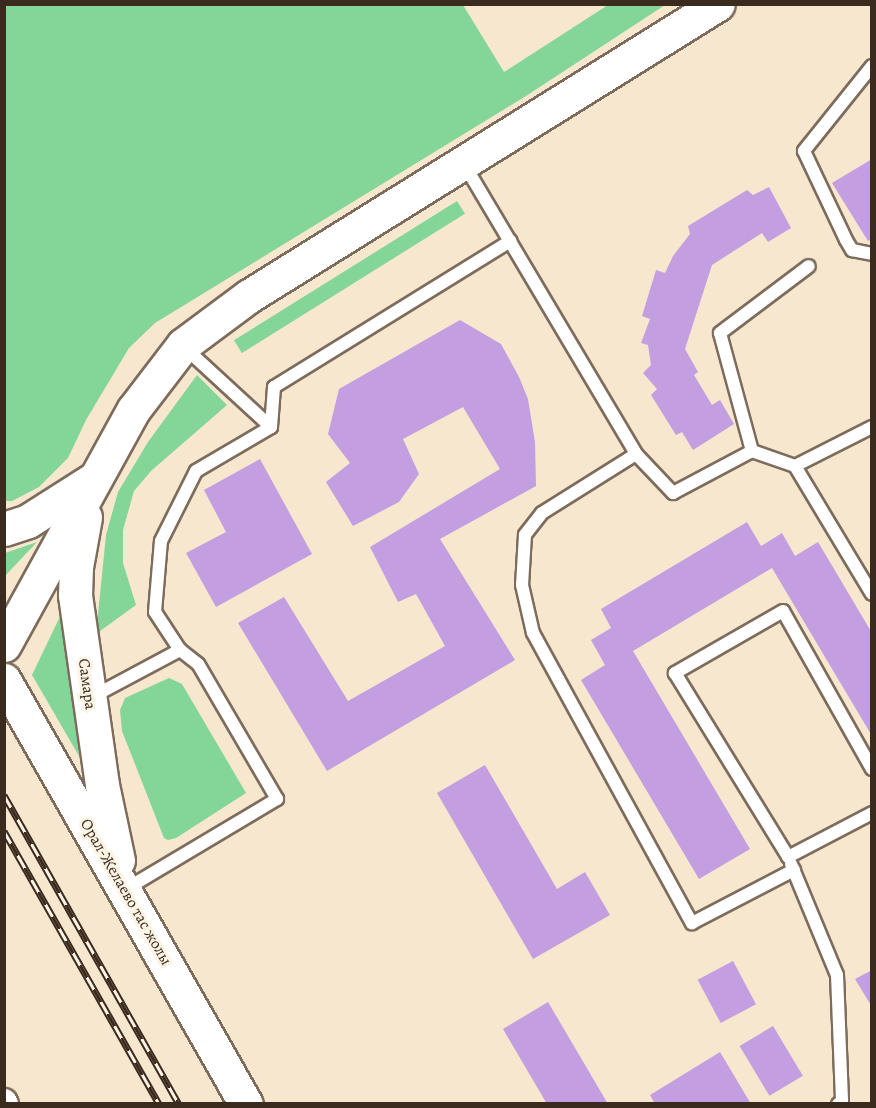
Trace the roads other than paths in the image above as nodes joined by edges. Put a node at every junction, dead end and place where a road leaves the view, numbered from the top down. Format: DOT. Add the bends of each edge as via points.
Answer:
graph roads {
  1 [pos="718,4"];
  2 [pos="872,66"];
  3 [pos="463,163"];
  4 [pos="510,241"];
  5 [pos="872,254"];
  6 [pos="809,266"];
  7 [pos="183,345"];
  8 [pos="272,427"];
  9 [pos="872,427"];
  10 [pos="752,451"];
  11 [pos="636,454"];
  12 [pos="795,466"];
  13 [pos="96,478"];
  14 [pos="4,529"];
  15 [pos="872,594"];
  16 [pos="4,645"];
  17 [pos="180,650"];
  18 [pos="4,681"];
  19 [pos="88,699"];
  20 [pos="872,769"];
  21 [pos="872,813"];
  22 [pos="788,857"];
  23 [pos="794,870"];
  24 [pos="124,890"];
  25 [pos="246,1104"];
  26 [pos="838,1104"];
  1 -- 3 [label="main road"];
  2 -- 5 [label="lane" via="804,151 852,250"];
  3 -- 4 [label="lane"];
  3 -- 7 [label="main road" via="249,296"];
  4 -- 8 [label="lane" via="274,387"];
  4 -- 11 [label="lane"];
  6 -- 10 [label="lane" via="720,333"];
  7 -- 8 [label="lane"];
  7 -- 13 [label="main road" via="134,409"];
  8 -- 17 [label="lane" via="196,471 161,541 155,612"];
  9 -- 12 [label="lane"];
  10 -- 11 [label="lane" via="673,493"];
  10 -- 12 [label="lane"];
  11 -- 23 [label="lane" via="542,513 525,535 522,585 533,633 692,923"];
  12 -- 15 [label="lane"];
  13 -- 14 [label="main road" via="28,521"];
  13 -- 16 [label="main road"];
  13 -- 19 [label="main road, Самара" via="76,567 75,595"];
  17 -- 19 [label="lane"];
  17 -- 24 [label="lane" via="198,664 277,799"];
  18 -- 24 [label="main road, Орал-Желаево тас жолы"];
  19 -- 24 [label="main road, Самара"];
  20 -- 22 [label="lane" via="783,611 675,673"];
  21 -- 22 [label="lane"];
  22 -- 23 [label="lane"];
  23 -- 26 [label="lane" via="837,975 842,1101"];
  24 -- 25 [label="main road, Орал-Желаево тас жолы"];
}
